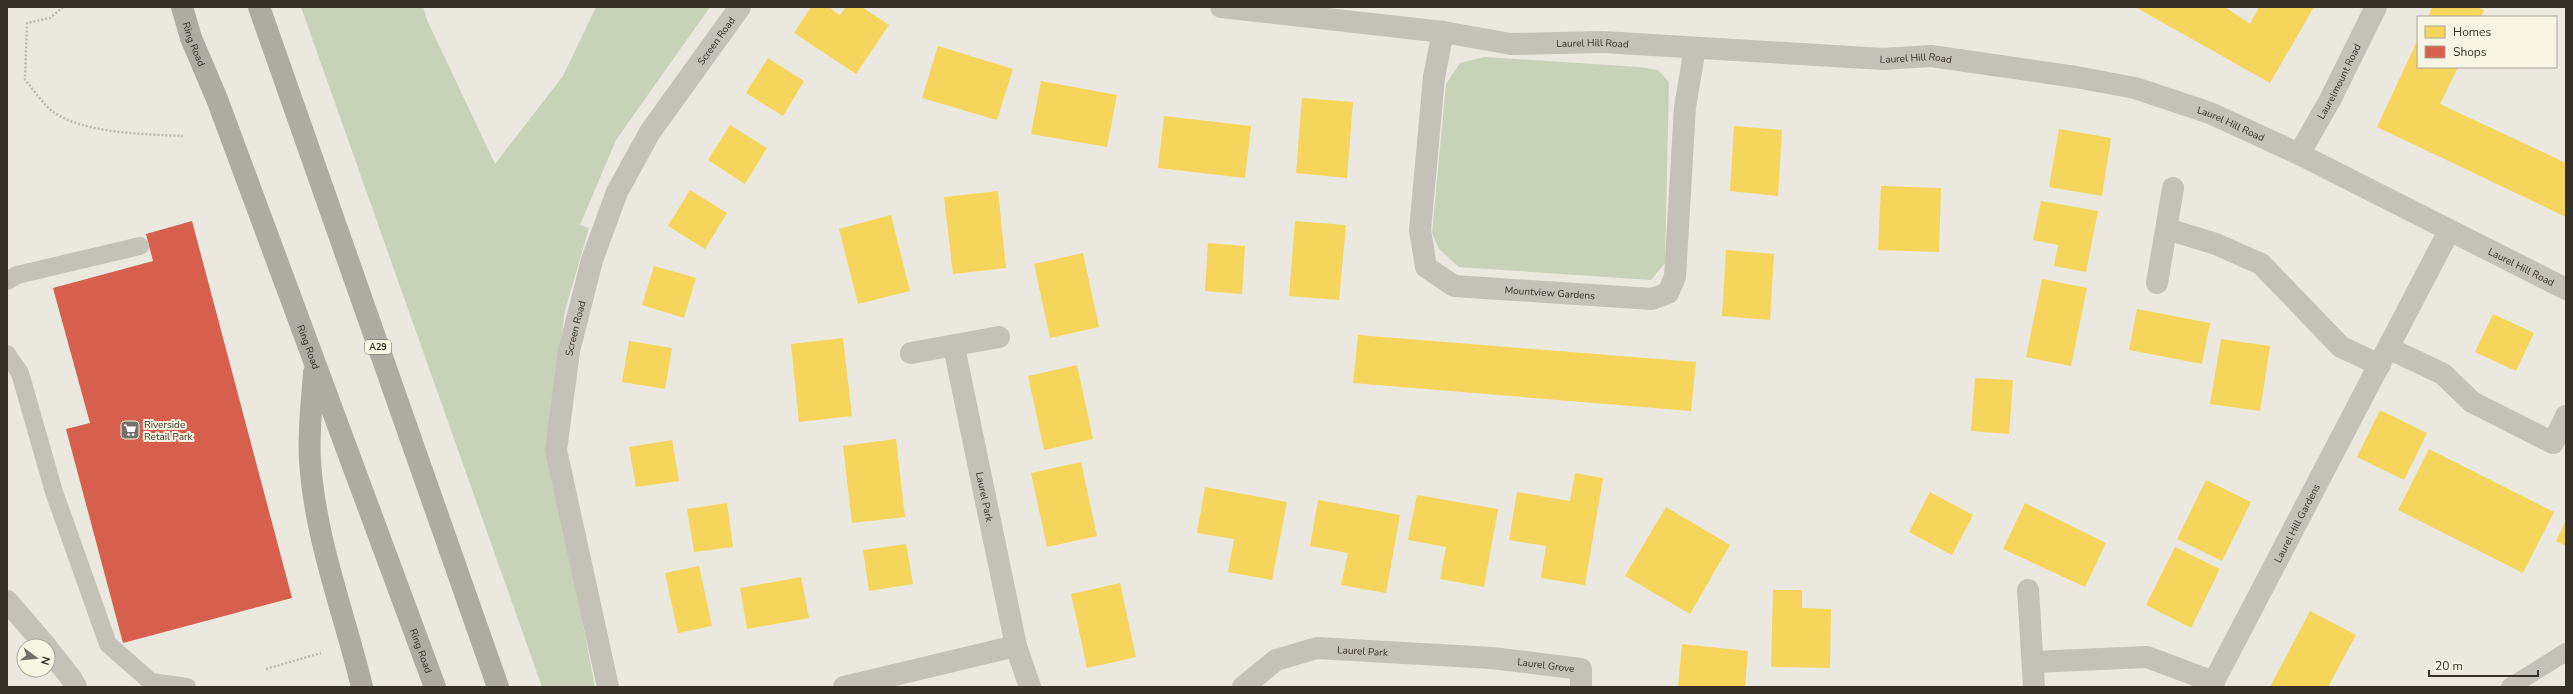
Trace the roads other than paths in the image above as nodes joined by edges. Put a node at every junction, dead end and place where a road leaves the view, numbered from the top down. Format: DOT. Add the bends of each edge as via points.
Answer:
graph roads {
  1 [pos="182,7"];
  2 [pos="259,7"];
  3 [pos="740,7"];
  4 [pos="1221,7"];
  5 [pos="2376,7"];
  6 [pos="1443,32"];
  7 [pos="1695,48"];
  8 [pos="2299,154"];
  9 [pos="2173,188"];
  10 [pos="2167,229"];
  11 [pos="2449,231"];
  12 [pos="140,246"];
  13 [pos="7,281"];
  14 [pos="2157,283"];
  15 [pos="2566,290"];
  16 [pos="999,337"];
  17 [pos="954,346"];
  18 [pos="911,353"];
  19 [pos="7,354"];
  20 [pos="2384,356"];
  21 [pos="314,364"];
  22 [pos="2566,416"];
  23 [pos="2028,590"];
  24 [pos="7,601"];
  25 [pos="39,638"];
  26 [pos="1016,646"];
  27 [pos="2566,652"];
  28 [pos="1492,658"];
  29 [pos="56,659"];
  30 [pos="2033,662"];
  31 [pos="2212,684"];
  32 [pos="76,687"];
  33 [pos="187,687"];
  34 [pos="362,687"];
  35 [pos="435,687"];
  36 [pos="498,687"];
  37 [pos="608,687"];
  38 [pos="844,687"];
  39 [pos="1030,687"];
  40 [pos="1243,687"];
  41 [pos="1581,687"];
  42 [pos="2034,687"];
  43 [pos="2510,687"];
  1 -- 21 [label="highway, Ring Road" via="191,38 217,99"];
  2 -- 36 [label="highway, A29"];
  3 -- 37 [label="street, Screen Road" via="650,132 617,192 592,260 569,351 556,450"];
  4 -- 6 [label="street, Laurel Hill Road"];
  5 -- 8 [label="street, Laurelmount Road" via="2330,100"];
  6 -- 7 [label="street, Laurel Hill Road" via="1511,44 1604,42"];
  6 -- 7 [label="street, Mountview Gardens" via="1434,77 1420,230 1426,266 1454,286 1652,299 1668,293 1675,277 1685,107"];
  7 -- 8 [label="street, Laurel Hill Road" via="1883,59 1931,56 2076,76 2135,88 2210,113"];
  8 -- 11 [label="street, Laurel Hill Road"];
  9 -- 10 [label="street"];
  10 -- 14 [label="street"];
  10 -- 20 [label="street" via="2216,244 2261,264 2341,347"];
  11 -- 15 [label="street, Laurel Hill Road"];
  11 -- 20 [label="street, Laurel Hill Gardens"];
  12 -- 13 [label="lane" via="17,275"];
  16 -- 17 [label="street"];
  17 -- 18 [label="street"];
  17 -- 26 [label="street, Laurel Park"];
  19 -- 33 [label="lane" via="20,372 54,492 108,644 151,682"];
  20 -- 22 [label="street" via="2442,374 2472,402 2553,443"];
  20 -- 31 [label="street, Laurel Hill Gardens"];
  21 -- 34 [label="highway" via="310,461 321,538"];
  21 -- 35 [label="highway, Ring Road"];
  23 -- 30 [label="street"];
  24 -- 25 [label="street"];
  26 -- 38 [label="street"];
  26 -- 39 [label="street, Laurel Park"];
  27 -- 43 [label="lane"];
  28 -- 40 [label="street, Laurel Park" via="1317,648 1276,660"];
  28 -- 41 [label="street, Laurel Grove" via="1581,669"];
  29 -- 32 [label="street"];
  30 -- 31 [label="street, Laurel Hill Gardens" via="2147,657"];
  30 -- 42 [label="street"];
}
